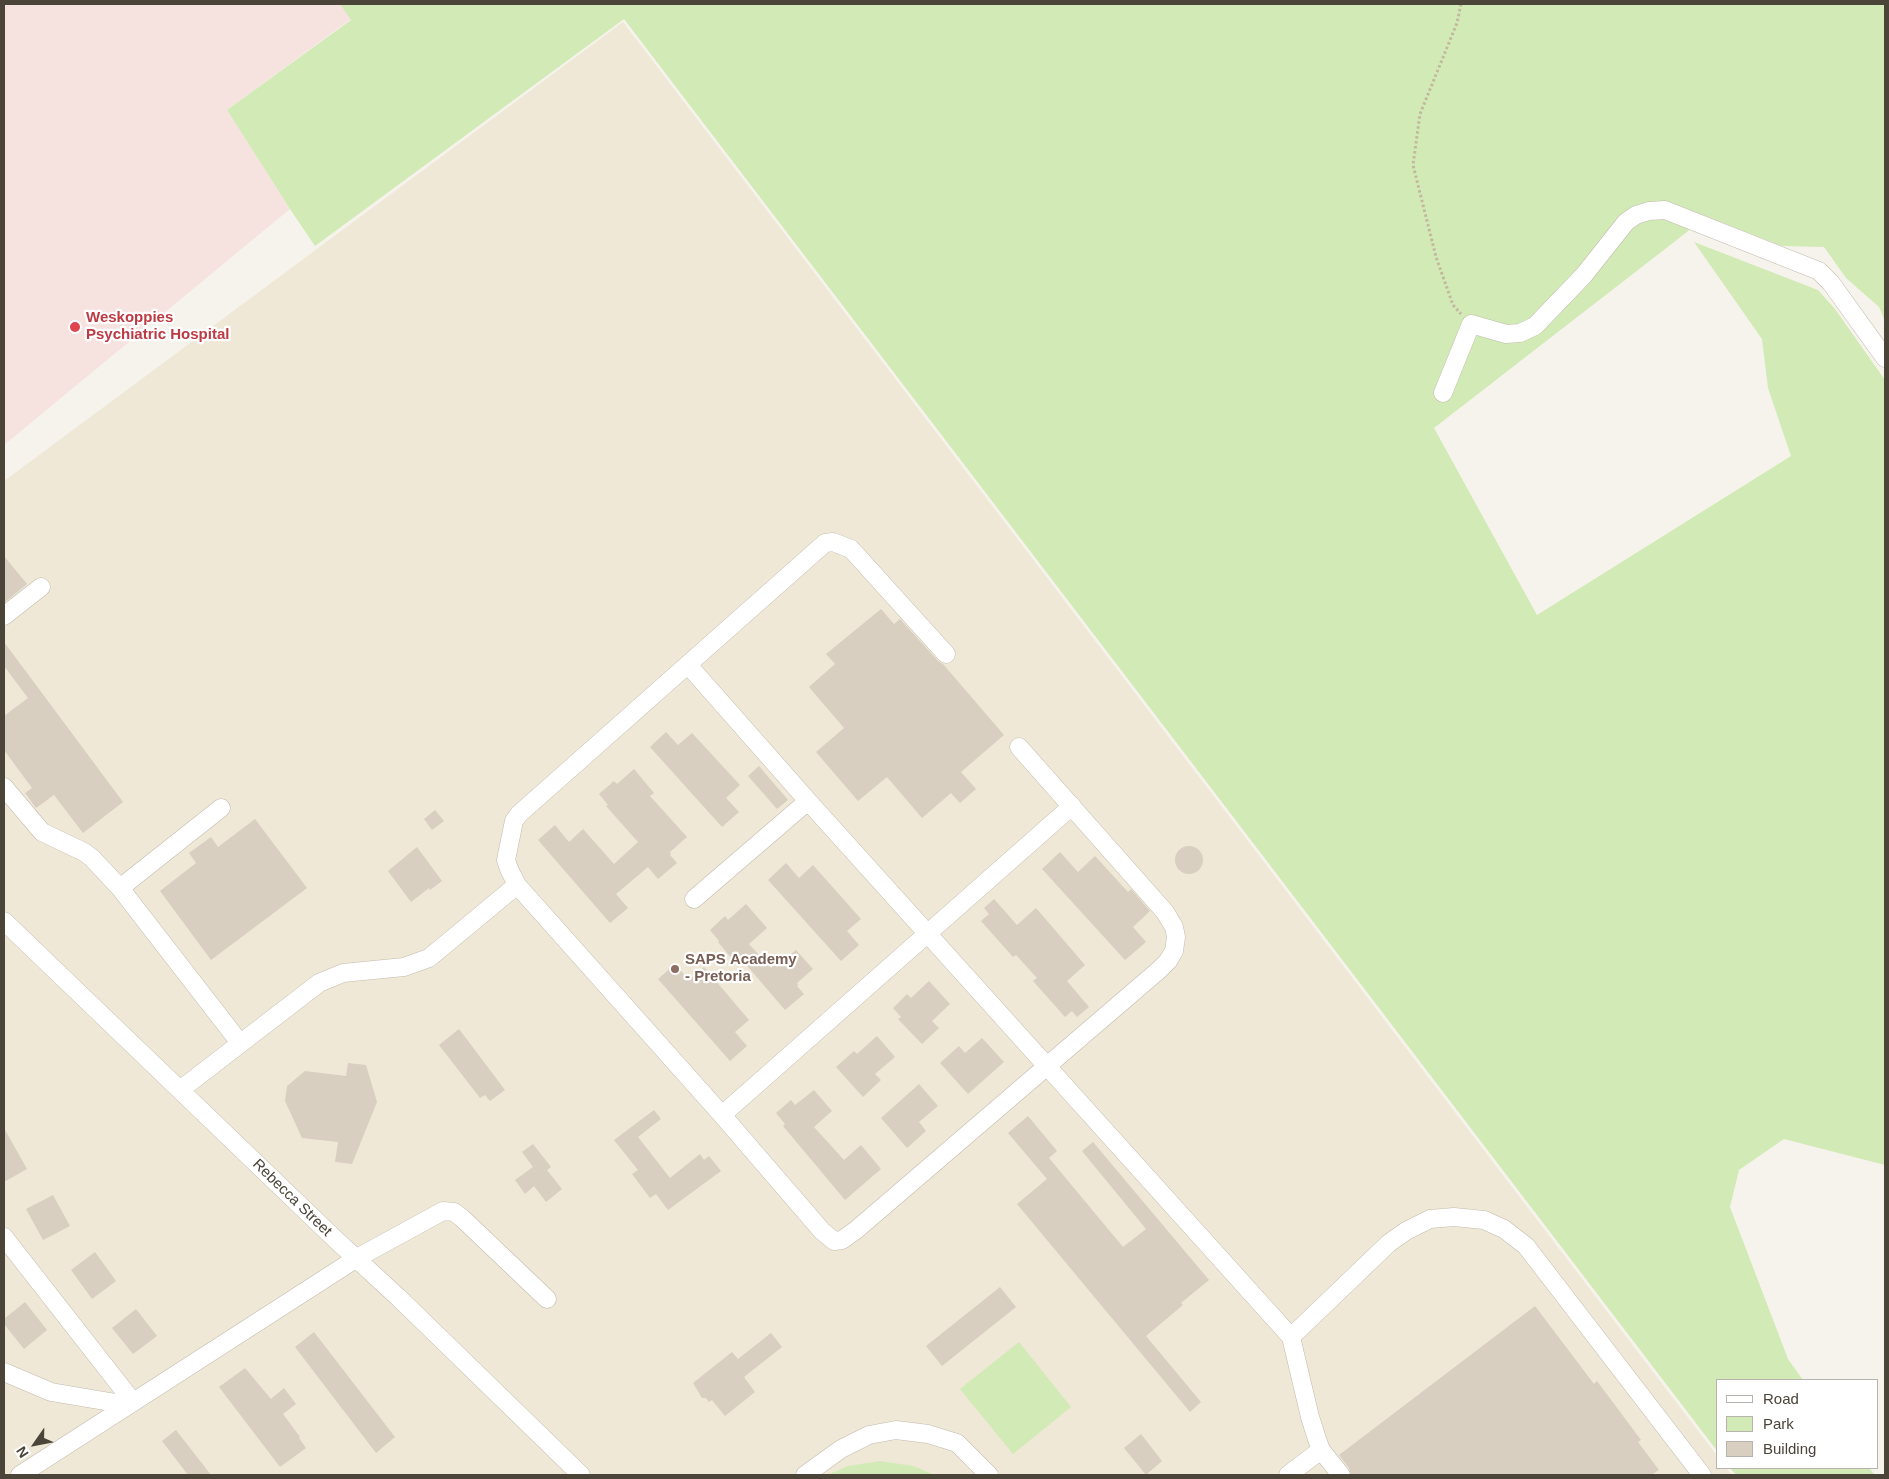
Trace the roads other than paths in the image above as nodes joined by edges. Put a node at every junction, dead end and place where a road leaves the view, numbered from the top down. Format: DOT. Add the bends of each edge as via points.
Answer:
graph roads {
  1 [pos="1885,358"];
  2 [pos="1443,393"];
  3 [pos="41,587"];
  4 [pos="4,616"];
  5 [pos="946,654"];
  6 [pos="689,666"];
  7 [pos="1020,747"];
  8 [pos="4,787"];
  9 [pos="808,801"];
  10 [pos="1072,806"];
  11 [pos="222,808"];
  12 [pos="517,885"];
  13 [pos="120,888"];
  14 [pos="694,899"];
  15 [pos="4,921"];
  16 [pos="928,935"];
  17 [pos="240,1043"];
  18 [pos="1046,1066"];
  19 [pos="180,1090"];
  20 [pos="722,1115"];
  21 [pos="4,1238"];
  22 [pos="357,1258"];
  23 [pos="547,1299"];
  24 [pos="1291,1337"];
  25 [pos="4,1372"];
  26 [pos="130,1403"];
  27 [pos="1321,1450"];
  28 [pos="20,1475"];
  29 [pos="581,1475"];
  30 [pos="805,1475"];
  31 [pos="990,1475"];
  32 [pos="1288,1475"];
  33 [pos="1341,1475"];
  34 [pos="1702,1475"];
  1 -- 2 [label="street" via="1819,271 1665,210 1649,211 1626,222 1584,276 1535,326 1520,333 1506,334 1471,324"];
  3 -- 4 [label="street"];
  5 -- 6 [label="street" via="851,549 833,542 825,544"];
  6 -- 9 [label="street"];
  6 -- 12 [label="street" via="516,818 506,860"];
  7 -- 10 [label="street"];
  8 -- 13 [label="street" via="42,832 84,852"];
  9 -- 14 [label="street"];
  9 -- 16 [label="street"];
  10 -- 16 [label="street"];
  10 -- 18 [label="street" via="1165,912 1174,927 1176,944 1168,961 1159,970"];
  11 -- 13 [label="street"];
  12 -- 17 [label="street" via="428,958 404,967 343,973 328,979"];
  12 -- 20 [label="street"];
  13 -- 17 [label="street"];
  15 -- 19 [label="street, Rebecca Street"];
  16 -- 18 [label="street"];
  16 -- 20 [label="street"];
  17 -- 19 [label="street"];
  18 -- 20 [label="street" via="856,1230 838,1241 830,1239 822,1231"];
  18 -- 24 [label="street"];
  19 -- 22 [label="street, Rebecca Street"];
  21 -- 26 [label="street"];
  22 -- 23 [label="street" via="433,1215 443,1211 454,1212"];
  22 -- 26 [label="street"];
  22 -- 29 [label="street, Rebecca Street"];
  24 -- 27 [label="street"];
  24 -- 34 [label="street" via="1389,1243 1406,1231 1430,1219 1484,1220 1504,1229 1526,1246"];
  25 -- 26 [label="street" via="51,1392"];
  26 -- 28 [label="street"];
  27 -- 32 [label="street"];
  27 -- 33 [label="street"];
  30 -- 31 [label="street" via="841,1449 869,1435 896,1430 928,1434 956,1443"];
}
